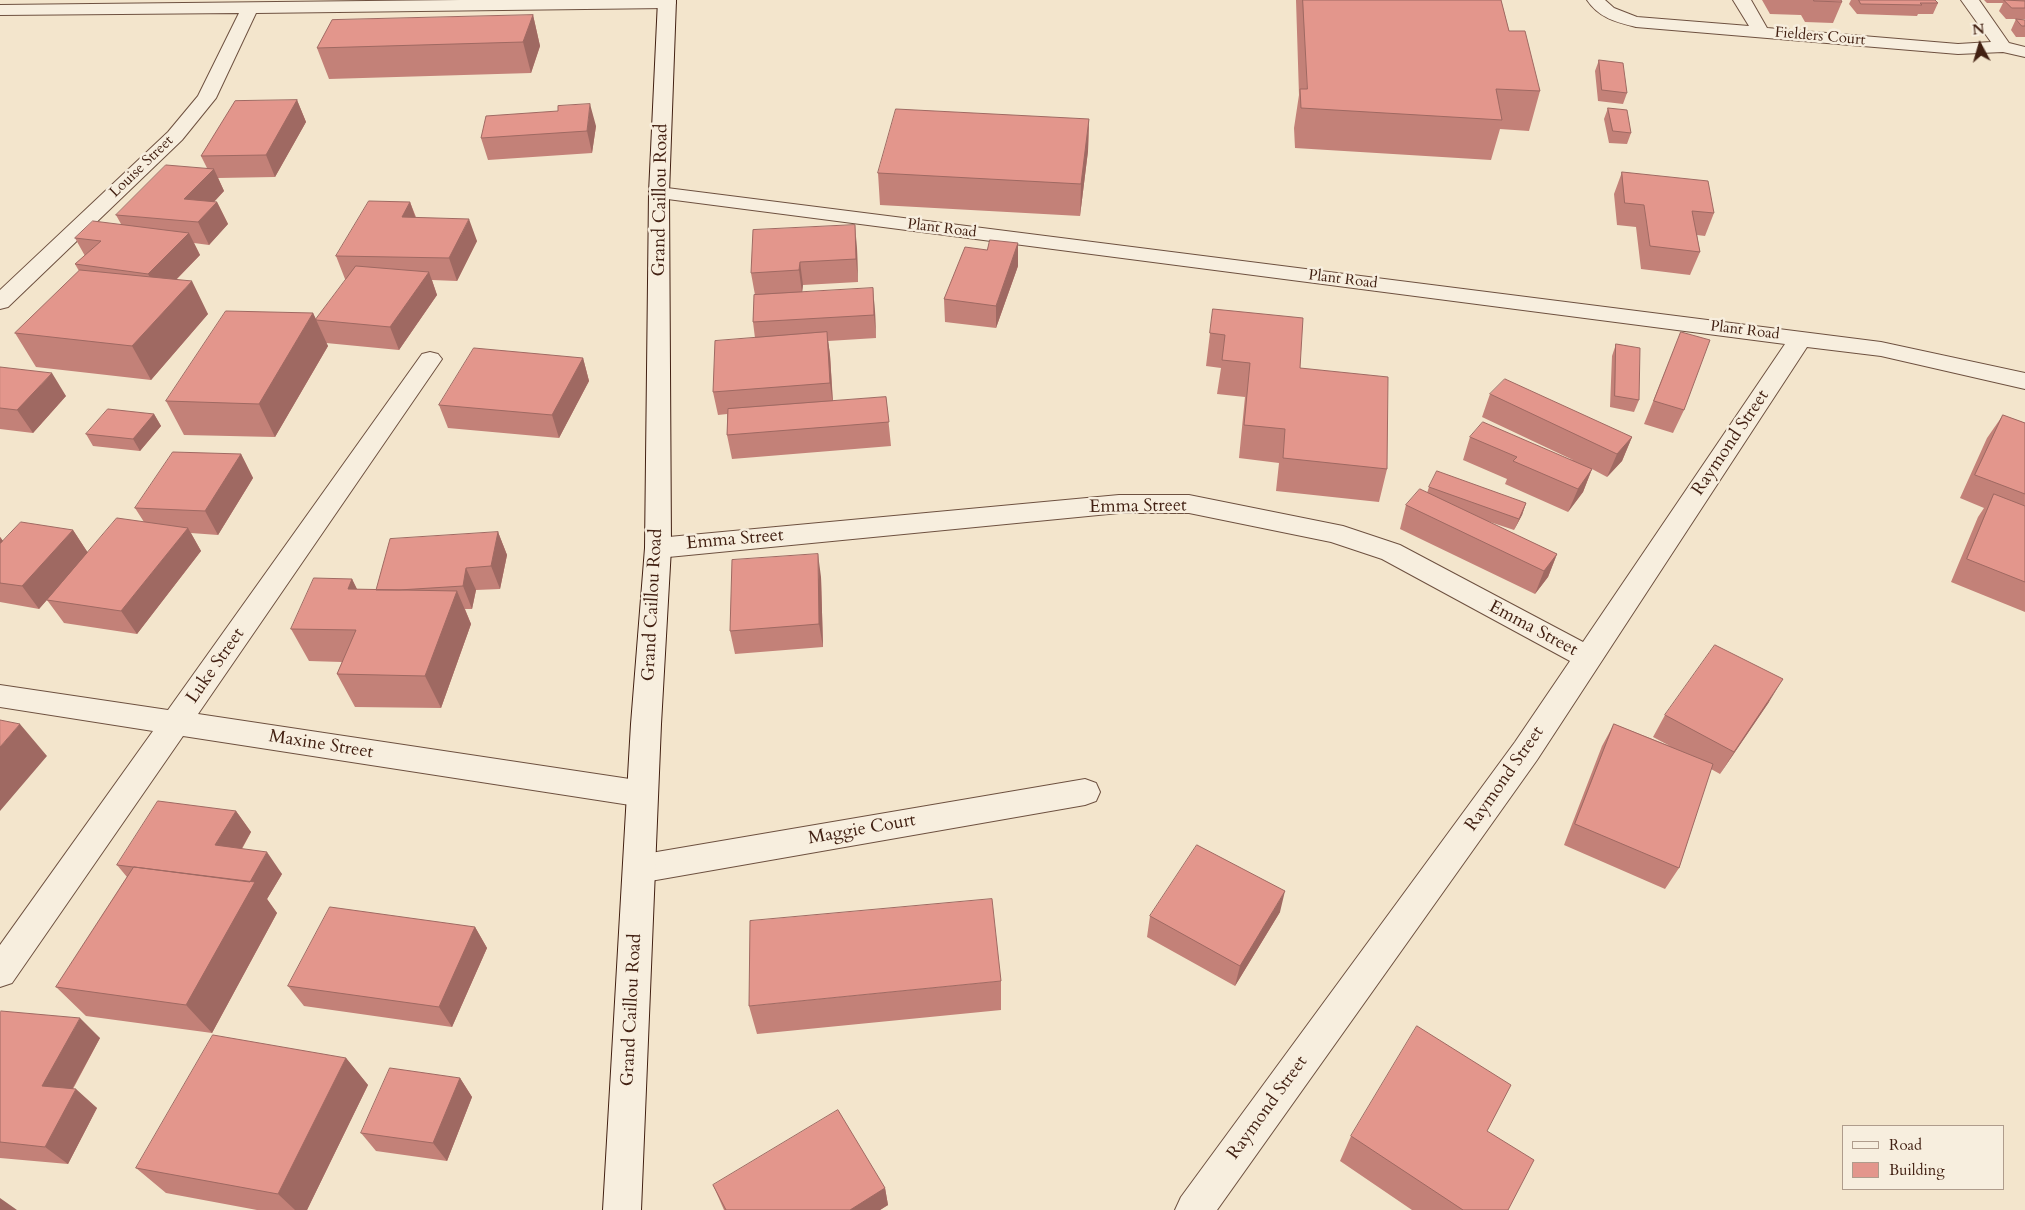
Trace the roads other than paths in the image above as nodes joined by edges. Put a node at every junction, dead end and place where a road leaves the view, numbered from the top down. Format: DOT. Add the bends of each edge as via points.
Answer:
graph roads {
  1 [pos="1596,0"];
  2 [pos="1742,0"];
  3 [pos="1970,0"];
  4 [pos="667,2"];
  5 [pos="250,8"];
  6 [pos="0,10"];
  7 [pos="1761,32"];
  8 [pos="2003,47"];
  9 [pos="2025,52"];
  10 [pos="659,193"];
  11 [pos="0,302"];
  12 [pos="1800,338"];
  13 [pos="430,359"];
  14 [pos="2025,381"];
  15 [pos="658,548"];
  16 [pos="1588,658"];
  17 [pos="0,696"];
  18 [pos="176,723"];
  19 [pos="1085,792"];
  20 [pos="643,794"];
  21 [pos="639,869"];
  22 [pos="0,972"];
  23 [pos="622,1210"];
  24 [pos="1194,1210"];
  1 -- 7 [label="street, Fielders Court" via="1598,5 1616,16 1636,22"];
  2 -- 7 [label="street"];
  3 -- 8 [label="street"];
  4 -- 5 [label="street"];
  4 -- 10 [label="street, Grand Caillou Road"];
  5 -- 6 [label="street"];
  5 -- 11 [label="street, Louise Street" via="207,98 175,136"];
  7 -- 8 [label="street, Fielders Court" via="1958,49"];
  8 -- 9 [label="street, Fielders Court"];
  10 -- 12 [label="street, Plant Road"];
  10 -- 15 [label="street, Grand Caillou Road"];
  12 -- 14 [label="street, Plant Road" via="1881,349"];
  12 -- 16 [label="street, Raymond Street"];
  13 -- 18 [label="street, Luke Street"];
  15 -- 16 [label="street, Emma Street" via="1120,504 1190,504 1334,533 1391,552"];
  15 -- 20 [label="street, Grand Caillou Road"];
  16 -- 24 [label="street, Raymond Street" via="1520,759"];
  17 -- 18 [label="street, Maxine Street"];
  18 -- 20 [label="street, Maxine Street"];
  18 -- 22 [label="street, Luke Street"];
  19 -- 21 [label="street, Maggie Court"];
  20 -- 21 [label="street, Grand Caillou Road"];
  21 -- 23 [label="street, Grand Caillou Road"];
}
